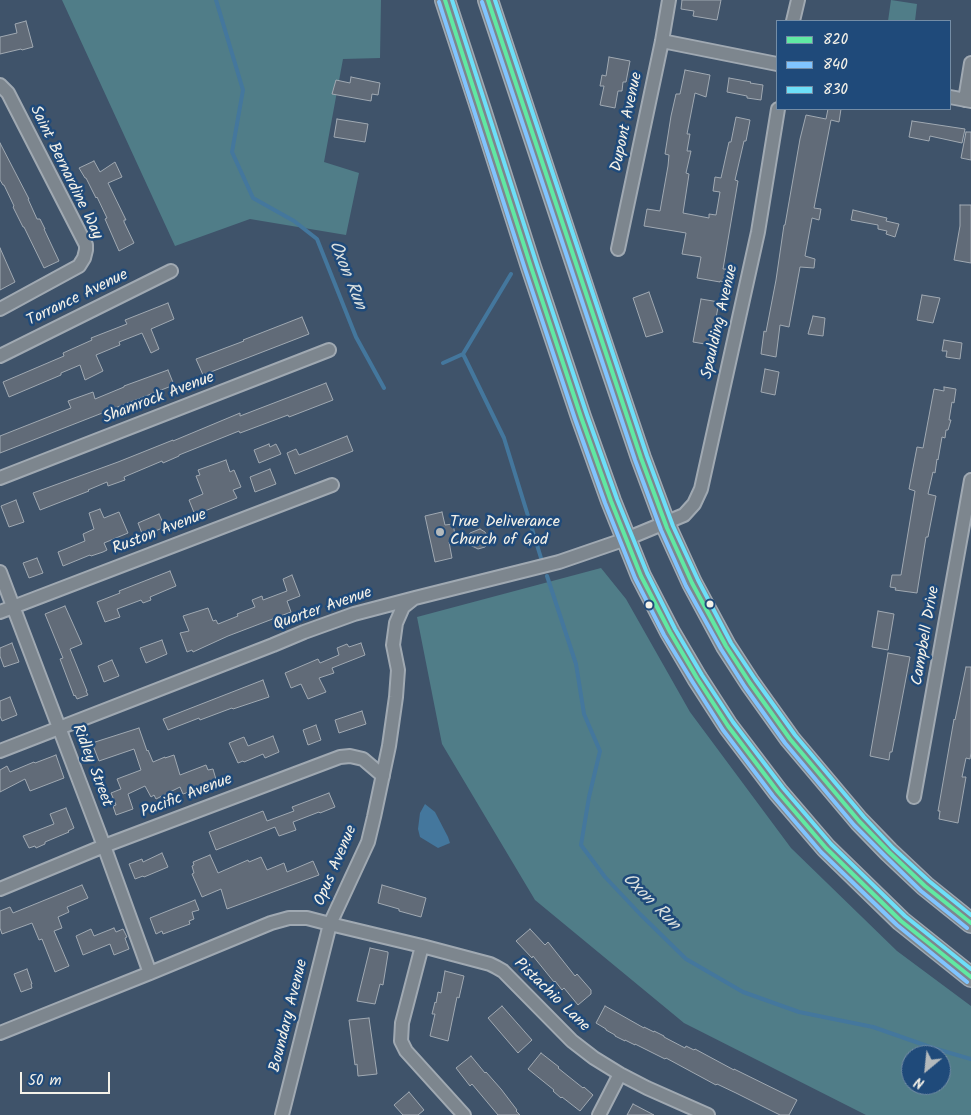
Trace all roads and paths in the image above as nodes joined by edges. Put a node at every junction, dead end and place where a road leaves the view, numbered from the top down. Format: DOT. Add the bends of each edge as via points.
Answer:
graph roads {
  1 [pos="445,0"];
  2 [pos="488,0"];
  3 [pos="669,0"];
  4 [pos="798,0"];
  5 [pos="793,20"];
  6 [pos="662,41"];
  7 [pos="971,63"];
  8 [pos="776,64"];
  9 [pos="0,85"];
  10 [pos="951,97"];
  11 [pos="968,100"];
  12 [pos="778,110"];
  13 [pos="618,249"];
  14 [pos="171,271"];
  15 [pos="0,309"];
  16 [pos="329,350"];
  17 [pos="0,356"];
  18 [pos="0,478"];
  19 [pos="971,480"];
  20 [pos="332,485"];
  21 [pos="665,523"];
  22 [pos="626,539"];
  23 [pos="0,572"];
  24 [pos="415,598"];
  25 [pos="13,607"];
  26 [pos="0,612"];
  27 [pos="59,727"];
  28 [pos="0,751"];
  29 [pos="383,776"];
  30 [pos="914,797"];
  31 [pos="104,846"];
  32 [pos="0,889"];
  33 [pos="971,923"];
  34 [pos="330,924"];
  35 [pos="422,946"];
  36 [pos="150,973"];
  37 [pos="971,977"];
  38 [pos="0,1033"];
  39 [pos="620,1074"];
  40 [pos="282,1115"];
  41 [pos="464,1115"];
  42 [pos="599,1115"];
  43 [pos="708,1115"];
  1 -- 22 [label="highway" via="578,408"];
  2 -- 21 [label="highway" via="594,322"];
  3 -- 6 [label="street, Dupont Avenue"];
  4 -- 5 [label="street"];
  6 -- 8 [label="street"];
  6 -- 13 [label="street, Dupont Avenue"];
  7 -- 11 [label="street"];
  9 -- 15 [label="street, Saint Bernardine Way" via="8,93 86,247 79,266"];
  10 -- 11 [label="street"];
  12 -- 21 [label="street, Spaulding Avenue" via="758,232 702,490 684,515"];
  14 -- 17 [label="street, Torrance Avenue"];
  16 -- 18 [label="street, Shamrock Avenue"];
  19 -- 30 [label="street, Campbell Drive"];
  20 -- 25 [label="street, Ruston Avenue"];
  21 -- 22 [label="street, Quarter Avenue"];
  21 -- 33 [label="highway" via="726,646 790,739 888,852"];
  22 -- 24 [label="street, Quarter Avenue" via="559,562"];
  22 -- 37 [label="highway" via="641,576 697,678 728,726 778,792 826,848 900,922"];
  23 -- 25 [label="street, Ridley Street"];
  24 -- 27 [label="street, Quarter Avenue" via="354,614 304,632"];
  24 -- 29 [label="street, Opus Avenue" via="403,607 396,623 393,645 398,670 396,697"];
  25 -- 26 [label="street, Ruston Avenue"];
  25 -- 27 [label="street, Ridley Street"];
  27 -- 28 [label="street, Quarter Avenue"];
  27 -- 31 [label="street, Ridley Street"];
  29 -- 31 [label="street, Pacific Avenue" via="363,759 340,757"];
  29 -- 34 [label="street, Opus Avenue" via="368,842"];
  31 -- 32 [label="street, Pacific Avenue"];
  31 -- 36 [label="street, Ridley Street"];
  34 -- 35 [label="street, Pistachio Lane"];
  34 -- 36 [label="street, Opus Avenue" via="307,918 281,919"];
  34 -- 40 [label="street, Boundary Avenue"];
  35 -- 39 [label="street, Pistachio Lane" via="490,964 503,971 581,1048"];
  35 -- 41 [label="street" via="402,1023 402,1041 406,1051"];
  36 -- 38 [label="street, Opus Avenue"];
  39 -- 42 [label="street"];
  39 -- 43 [label="street, Pistachio Lane"];
}
